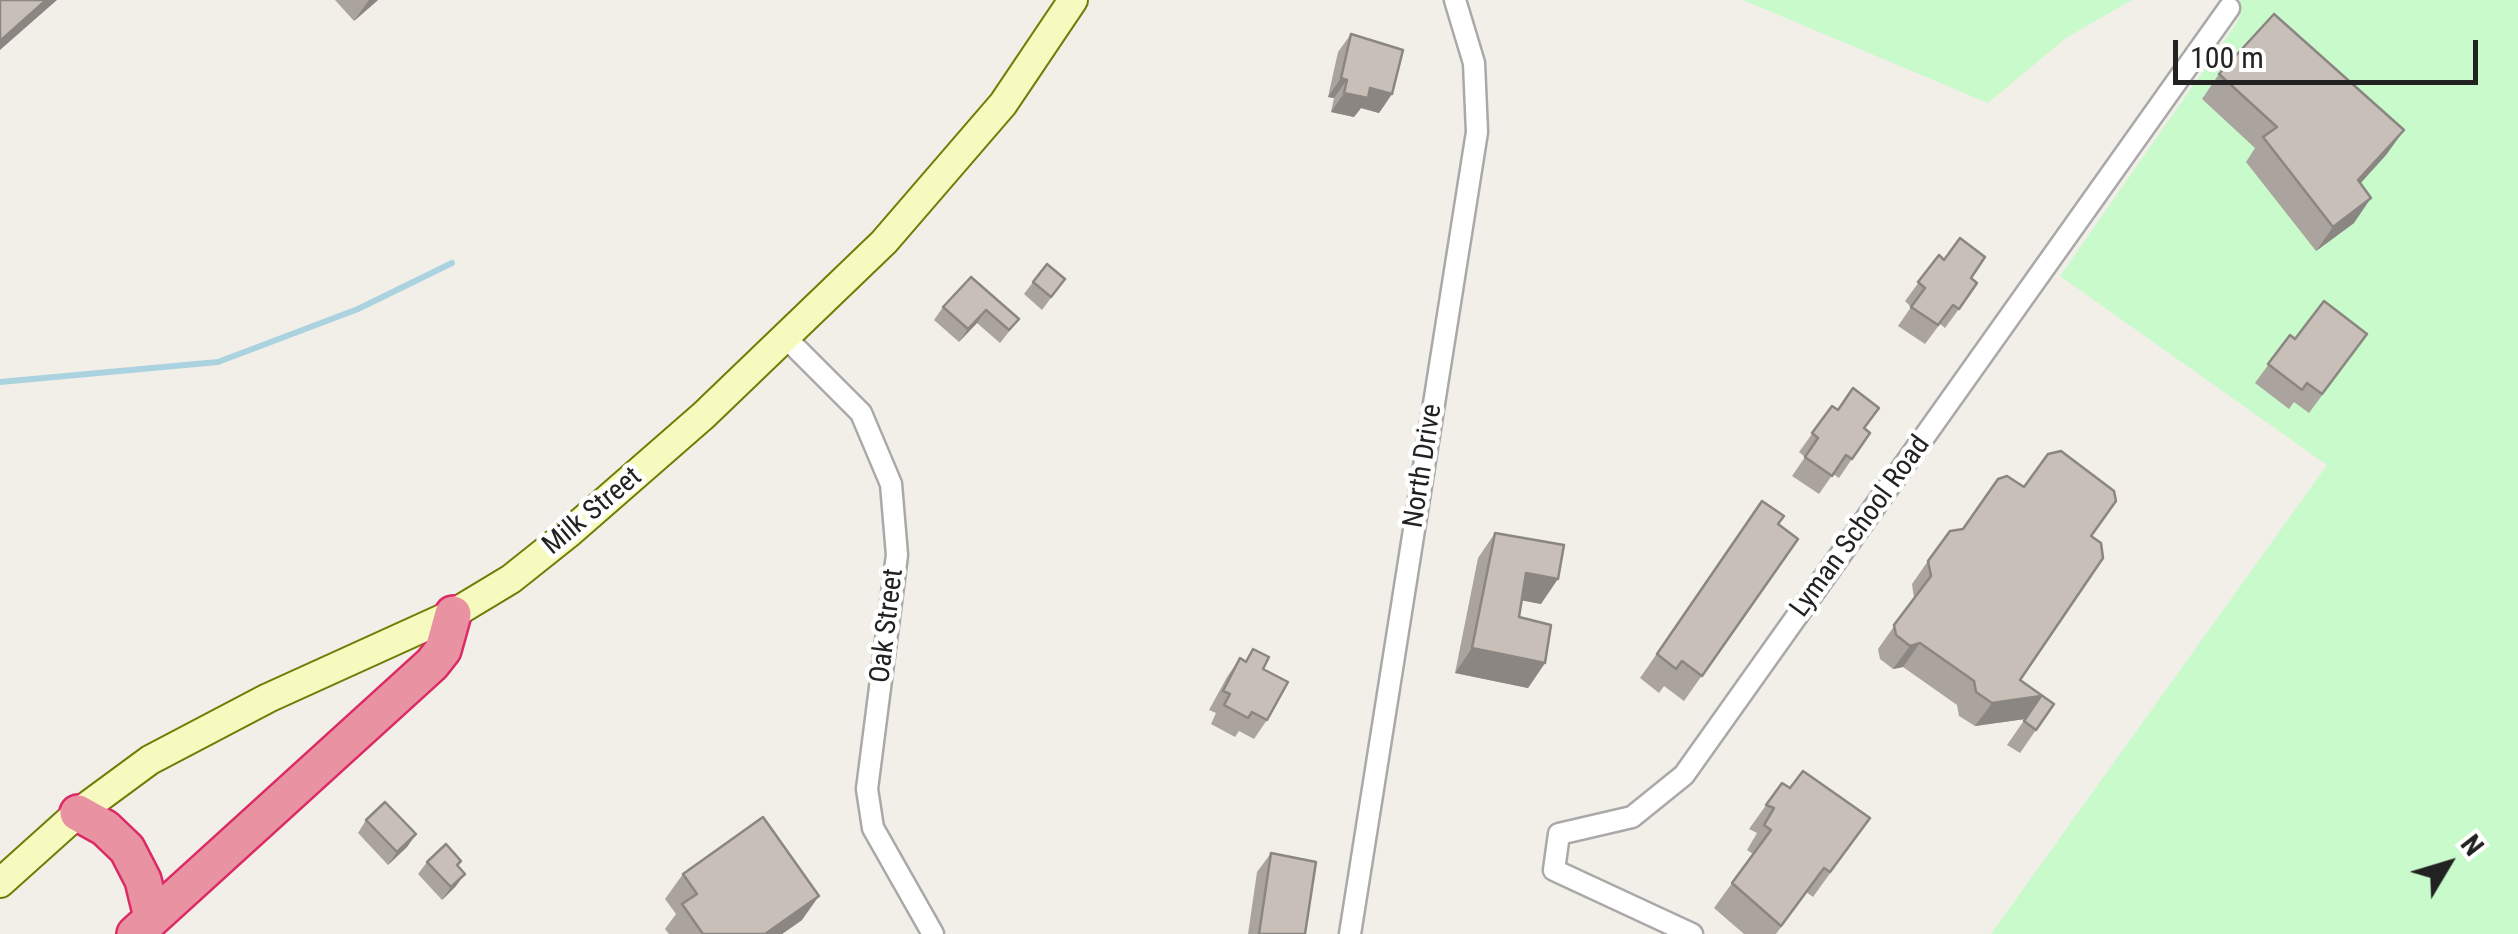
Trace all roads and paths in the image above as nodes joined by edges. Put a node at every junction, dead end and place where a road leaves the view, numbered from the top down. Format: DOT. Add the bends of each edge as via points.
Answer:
graph roads {
  1 [pos="1072,0"];
  2 [pos="1455,0"];
  3 [pos="2229,8"];
  4 [pos="786,338"];
  5 [pos="453,614"];
  6 [pos="78,813"];
  7 [pos="0,883"];
  8 [pos="143,926"];
  9 [pos="933,934"];
  10 [pos="1350,934"];
  11 [pos="1692,934"];
  1 -- 4 [label="main road, Milk Street" via="974,139 884,242"];
  2 -- 10 [label="street, North Drive" via="1474,64 1477,132"];
  3 -- 11 [label="street, Lyman School Road" via="1684,775 1632,817 1559,834 1554,870"];
  4 -- 5 [label="main road, Milk Street" via="570,532"];
  4 -- 9 [label="street, Oak Street" via="861,413 890,484 897,555 867,790 872,828"];
  5 -- 6 [label="main road, Milk Street" via="188,738"];
  5 -- 8 [label="highway" via="432,664"];
  6 -- 7 [label="main road, Milk Street"];
  6 -- 8 [label="highway" via="127,849 149,896"];
}
